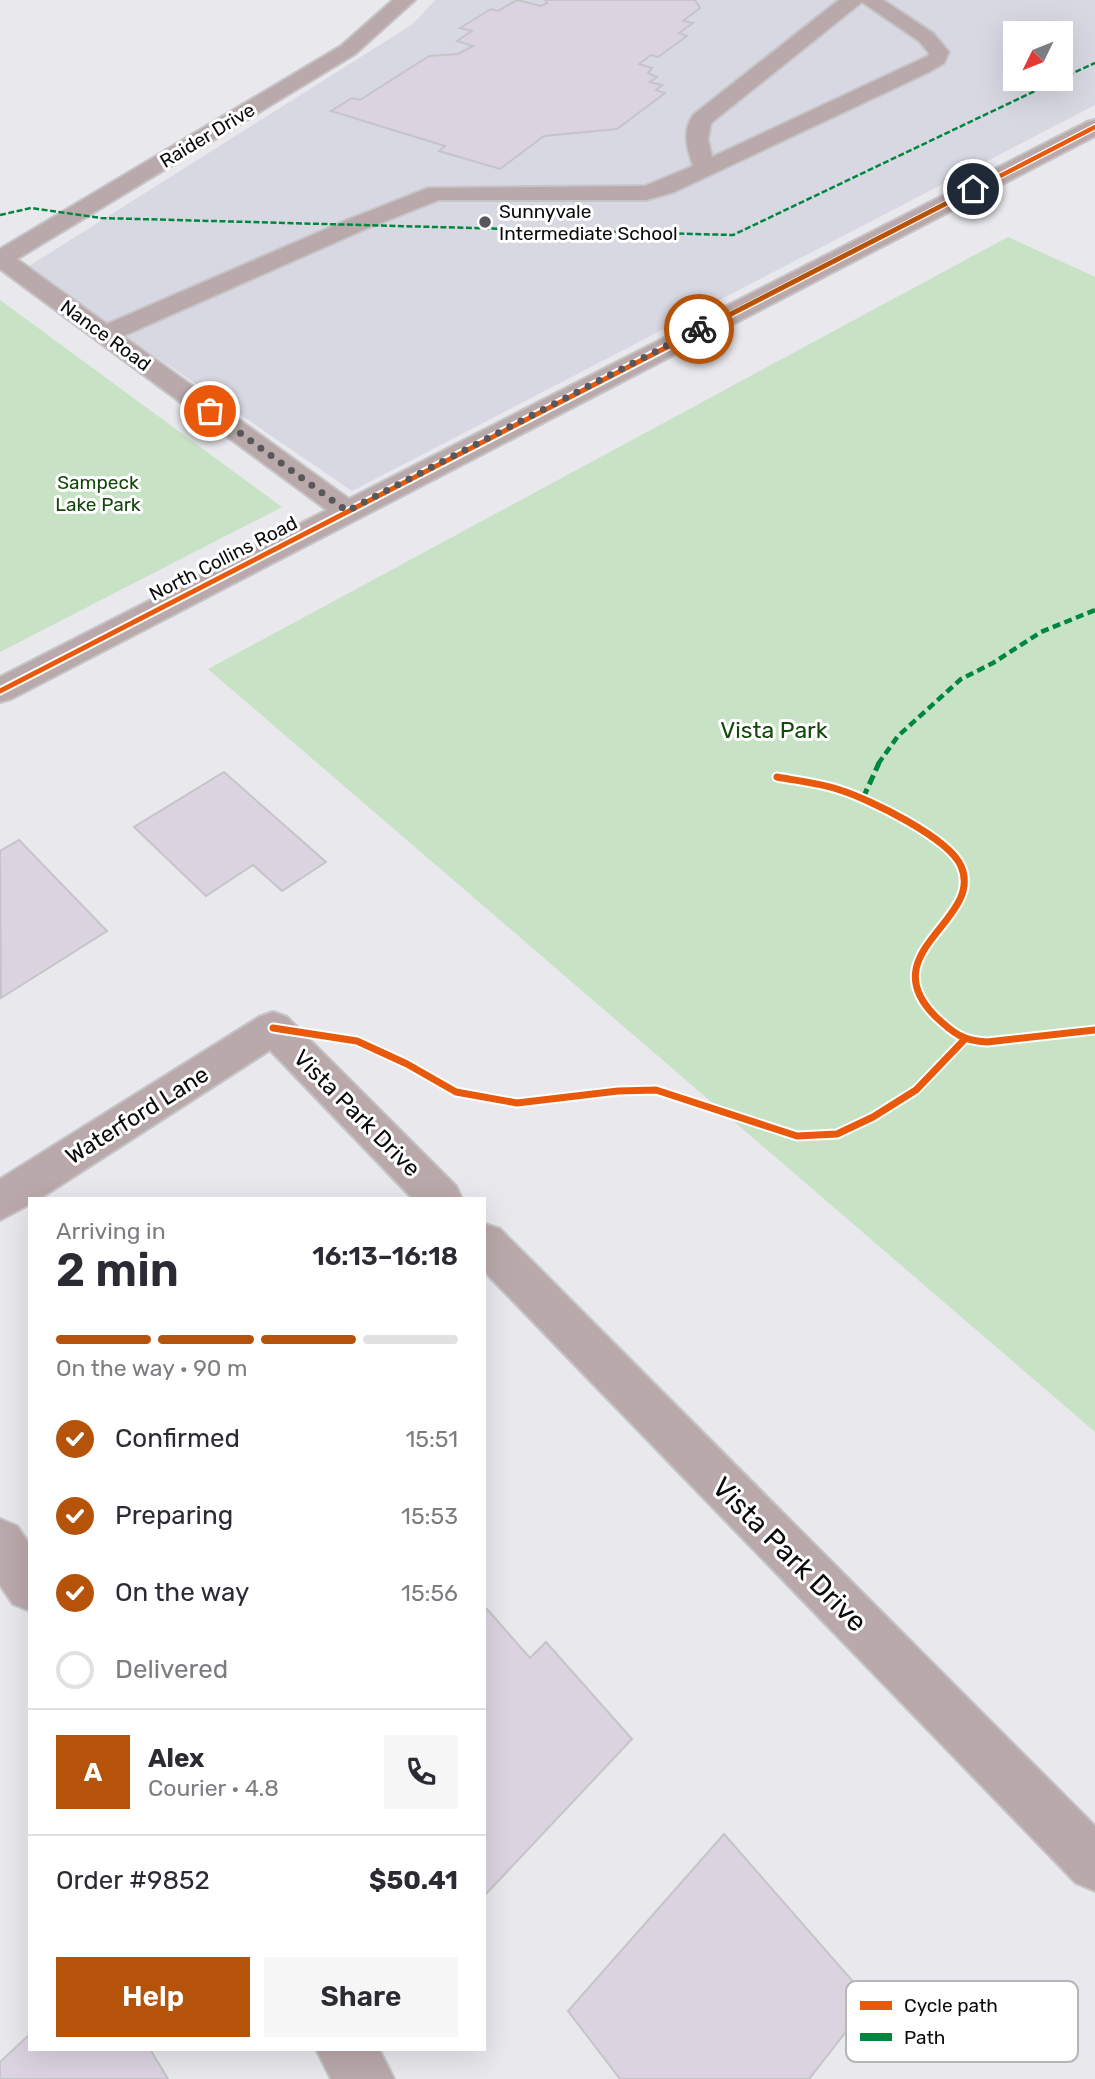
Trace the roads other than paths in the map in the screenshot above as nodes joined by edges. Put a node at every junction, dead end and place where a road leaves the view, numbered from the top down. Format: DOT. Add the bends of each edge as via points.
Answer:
graph roads {
  1 [pos="405,0"];
  2 [pos="854,0"];
  3 [pos="870,0"];
  4 [pos="1095,127"];
  5 [pos="705,169"];
  6 [pos="1,259"];
  7 [pos="105,334"];
  8 [pos="347,511"];
  9 [pos="0,691"];
  10 [pos="273,1028"];
  11 [pos="439,1197"];
  12 [pos="0,1201"];
  13 [pos="486,1244"];
  14 [pos="0,1543"];
  15 [pos="28,1584"];
  16 [pos="1095,1864"];
  17 [pos="345,2051"];
  18 [pos="365,2079"];
  1 -- 6 [label="street, Raider Drive" via="348,50"];
  2 -- 5 [label="street" via="701,120 695,142"];
  3 -- 5 [label="street" via="926,37 939,52 937,59"];
  4 -- 8 [label="street, North Collins Road"];
  5 -- 7 [label="street" via="646,193 436,193"];
  6 -- 7 [label="street, Nance Road"];
  7 -- 8 [label="street, Nance Road"];
  8 -- 9 [label="street, North Collins Road"];
  10 -- 11 [label="street, Vista Park Drive"];
  10 -- 12 [label="street, Waterford Lane"];
  13 -- 16 [label="street, Vista Park Drive"];
  14 -- 15 [label="street"];
  17 -- 18 [label="street"];
}
